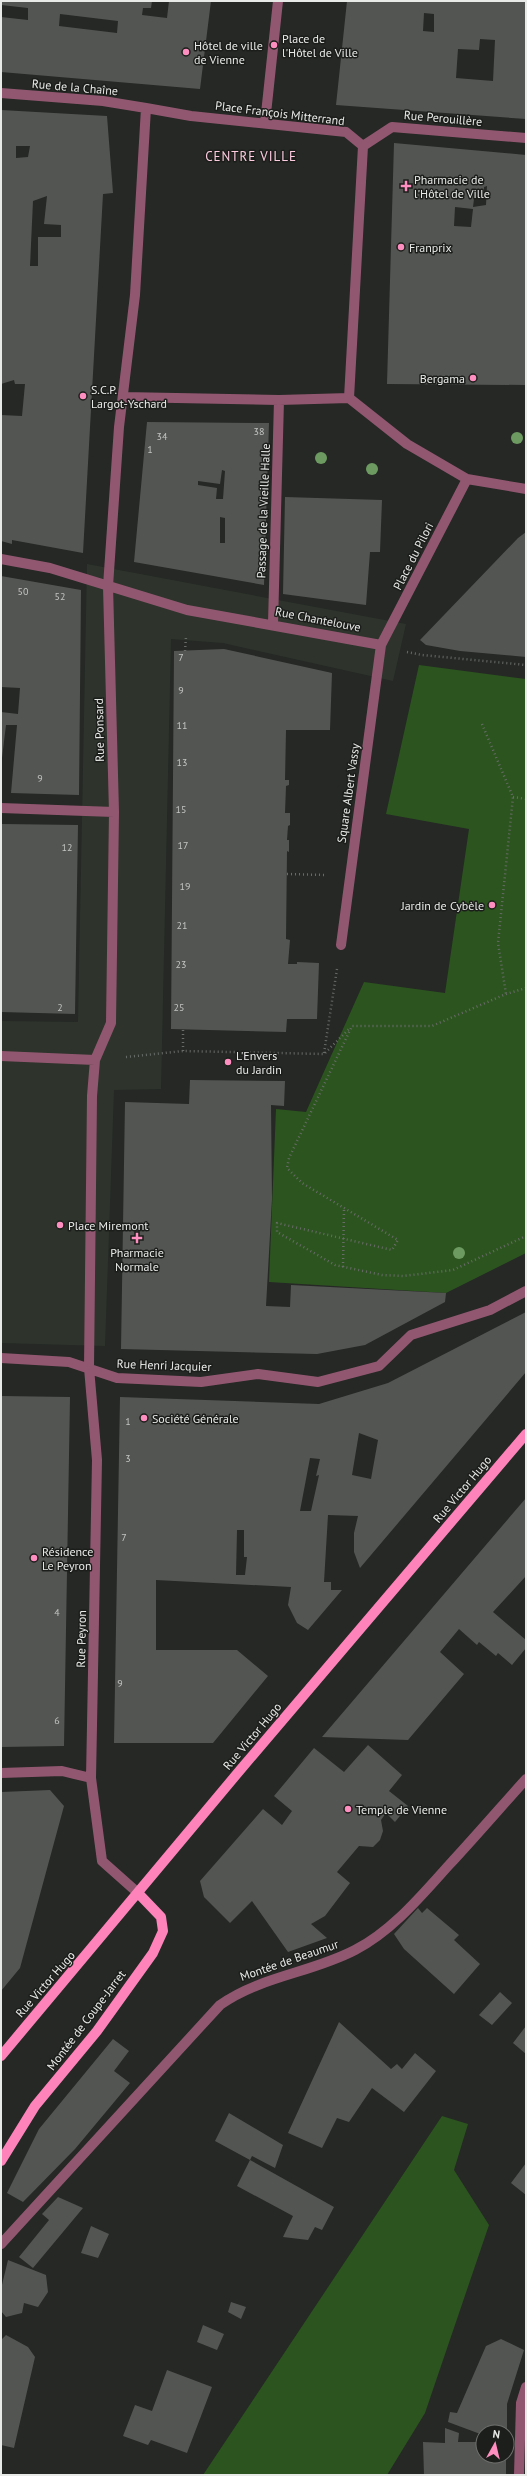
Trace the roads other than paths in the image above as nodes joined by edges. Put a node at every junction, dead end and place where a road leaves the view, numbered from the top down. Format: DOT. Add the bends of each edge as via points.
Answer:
graph roads {
  1 [pos="278,1"];
  2 [pos="1,93"];
  3 [pos="146,108"];
  4 [pos="265,123"];
  5 [pos="526,138"];
  6 [pos="363,146"];
  7 [pos="123,397"];
  8 [pos="349,398"];
  9 [pos="279,400"];
  10 [pos="467,479"];
  11 [pos="526,489"];
  12 [pos="1,559"];
  13 [pos="108,586"];
  14 [pos="273,624"];
  15 [pos="382,645"];
  16 [pos="1,808"];
  17 [pos="114,812"];
  18 [pos="341,945"];
  19 [pos="1,1056"];
  20 [pos="95,1060"];
  21 [pos="526,1291"];
  22 [pos="1,1358"];
  23 [pos="90,1368"];
  24 [pos="526,1434"];
  25 [pos="1,1773"];
  26 [pos="91,1778"];
  27 [pos="526,1779"];
  28 [pos="138,1893"];
  29 [pos="1,2056"];
  30 [pos="1,2161"];
  31 [pos="1,2244"];
  32 [pos="526,2387"];
  33 [pos="519,2475"];
  1 -- 4 [label="street"];
  2 -- 3 [label="street, Rue de la Chaîne" via="103,101"];
  3 -- 4 [label="street, Place François Mitterrand" via="191,116"];
  3 -- 7 [label="street" via="135,295"];
  4 -- 6 [label="street, Place François Mitterrand" via="346,132"];
  5 -- 6 [label="street, Rue Perouillère" via="392,127"];
  6 -- 8 [label="street"];
  7 -- 9 [label="street"];
  7 -- 13 [label="street, Rue Ponsard"];
  8 -- 9 [label="street"];
  8 -- 10 [label="street" via="407,444"];
  9 -- 14 [label="street, Passage de la Vieille Halle"];
  10 -- 11 [label="street"];
  10 -- 15 [label="street, Place du Pilori"];
  12 -- 13 [label="street, Rue Chantelouve" via="50,568"];
  13 -- 14 [label="street, Rue Chantelouve" via="187,610"];
  13 -- 17 [label="street, Rue Ponsard"];
  14 -- 15 [label="street, Rue Chantelouve"];
  15 -- 18 [label="street, Square Albert Vassy"];
  16 -- 17 [label="street"];
  17 -- 20 [label="street, Rue Ponsard" via="111,1024"];
  19 -- 20 [label="street"];
  20 -- 23 [label="street" via="92,1096"];
  21 -- 23 [label="street, Rue Henri Jacquier" via="490,1310 411,1334 379,1366 318,1382 258,1374 201,1382 117,1378"];
  22 -- 23 [label="street" via="70,1362"];
  23 -- 26 [label="street, Rue Peyron" via="97,1460"];
  24 -- 28 [label="main road, Rue Victor Hugo"];
  25 -- 26 [label="street" via="62,1771"];
  26 -- 28 [label="street, Rue Peyron" via="102,1861"];
  27 -- 31 [label="street, Montée de Beaumur" via="428,1888 376,1938 354,1951 239,1992 220,2005"];
  28 -- 29 [label="main road, Rue Victor Hugo"];
  28 -- 30 [label="main road, Montée de Coupe-Jarret" via="161,1917 163,1931 153,1953 97,2031 35,2106"];
  32 -- 33 [label="street" via="521,2403"];
}
